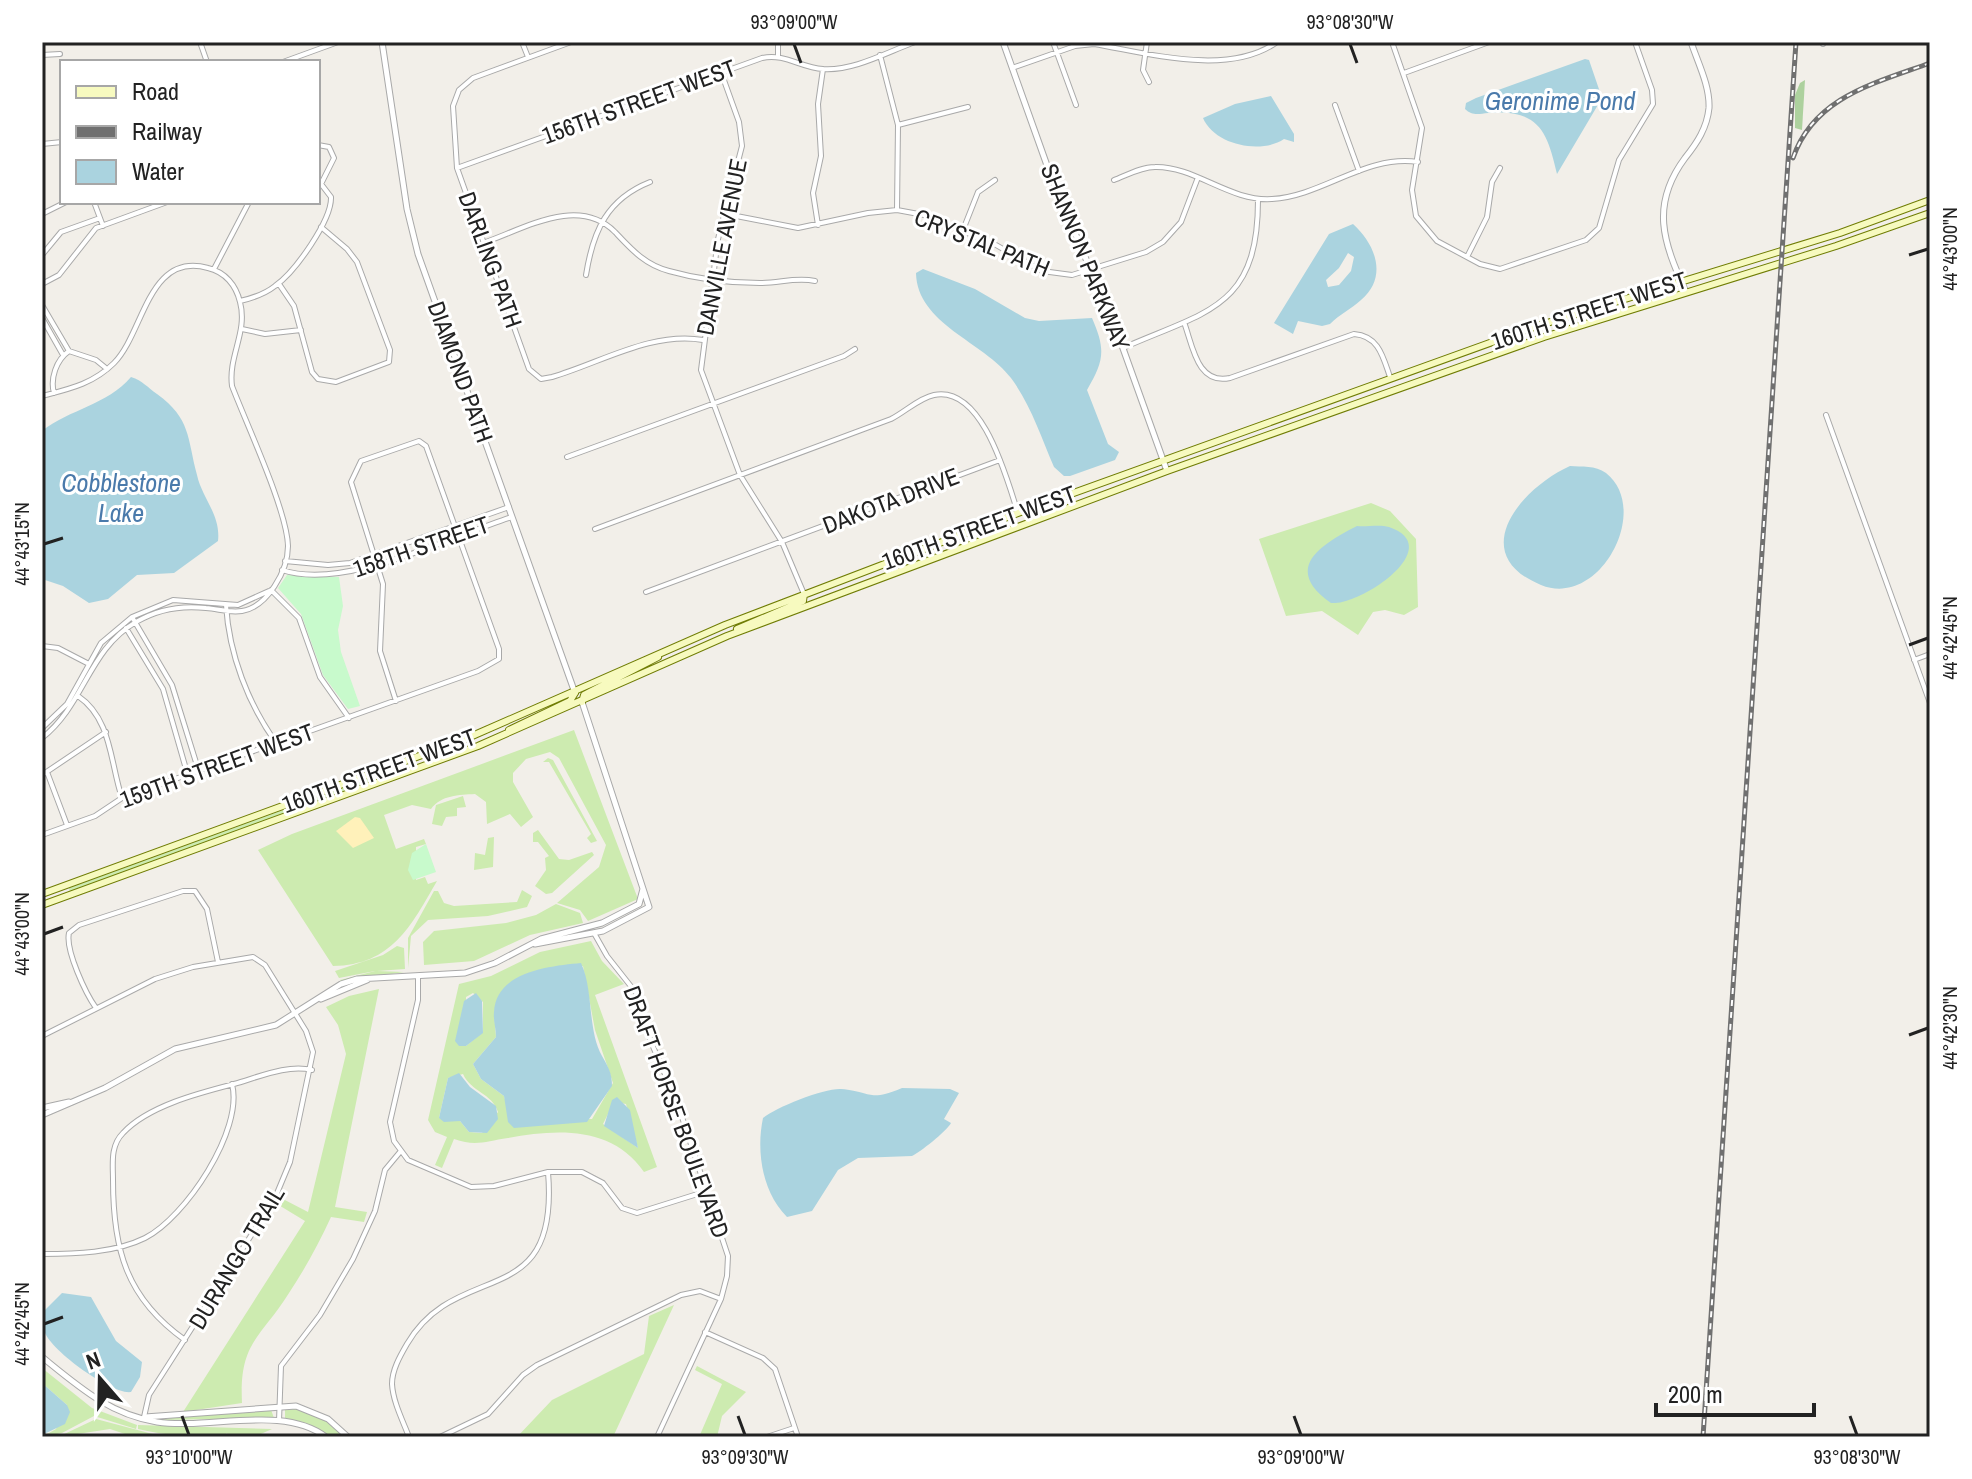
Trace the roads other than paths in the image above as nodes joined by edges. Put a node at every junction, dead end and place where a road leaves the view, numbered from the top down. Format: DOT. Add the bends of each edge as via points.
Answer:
graph roads {
  1 [pos="338,42"];
  2 [pos="382,42"];
  3 [pos="522,42"];
  4 [pos="571,42"];
  5 [pos="778,42"];
  6 [pos="915,42"];
  7 [pos="1003,42"];
  8 [pos="1053,42"];
  9 [pos="1147,42"];
  10 [pos="1277,42"];
  11 [pos="1392,42"];
  12 [pos="1489,42"];
  13 [pos="1635,42"];
  14 [pos="1691,42"];
  15 [pos="1056,52"];
  16 [pos="1147,52"];
  17 [pos="60,54"];
  18 [pos="42,55"];
  19 [pos="880,55"];
  20 [pos="778,56"];
  21 [pos="528,57"];
  22 [pos="288,60"];
  23 [pos="1012,68"];
  24 [pos="823,69"];
  25 [pos="721,72"];
  26 [pos="1404,73"];
  27 [pos="1149,82"];
  28 [pos="1076,105"];
  29 [pos="1335,105"];
  30 [pos="968,107"];
  31 [pos="898,125"];
  32 [pos="320,145"];
  33 [pos="1418,162"];
  34 [pos="457,168"];
  35 [pos="1500,168"];
  36 [pos="1359,171"];
  37 [pos="995,180"];
  38 [pos="1114,180"];
  39 [pos="1197,180"];
  40 [pos="320,181"];
  41 [pos="650,182"];
  42 [pos="1258,199"];
  43 [pos="1930,200"];
  44 [pos="62,204"];
  45 [pos="95,204"];
  46 [pos="162,204"];
  47 [pos="248,204"];
  48 [pos="897,210"];
  49 [pos="1930,213"];
  50 [pos="42,214"];
  51 [pos="725,214"];
  52 [pos="100,218"];
  53 [pos="601,221"];
  54 [pos="818,225"];
  55 [pos="103,226"];
  56 [pos="321,227"];
  57 [pos="963,230"];
  58 [pos="42,242"];
  59 [pos="483,243"];
  60 [pos="48,247"];
  61 [pos="42,255"];
  62 [pos="1467,257"];
  63 [pos="214,269"];
  64 [pos="1090,270"];
  65 [pos="586,275"];
  66 [pos="712,279"];
  67 [pos="815,281"];
  68 [pos="1681,282"];
  69 [pos="42,284"];
  70 [pos="279,284"];
  71 [pos="1686,292"];
  72 [pos="240,301"];
  73 [pos="42,305"];
  74 [pos="42,318"];
  75 [pos="1185,325"];
  76 [pos="242,329"];
  77 [pos="301,330"];
  78 [pos="703,340"];
  79 [pos="1123,348"];
  80 [pos="855,349"];
  81 [pos="69,351"];
  82 [pos="63,355"];
  83 [pos="107,369"];
  84 [pos="1390,377"];
  85 [pos="53,393"];
  86 [pos="42,394"];
  87 [pos="712,403"];
  88 [pos="1826,415"];
  89 [pos="567,457"];
  90 [pos="1000,460"];
  91 [pos="1164,460"];
  92 [pos="1167,471"];
  93 [pos="740,475"];
  94 [pos="509,507"];
  95 [pos="1018,513"];
  96 [pos="512,517"];
  97 [pos="454,527"];
  98 [pos="595,529"];
  99 [pos="456,535"];
  100 [pos="782,542"];
  101 [pos="376,555"];
  102 [pos="285,561"];
  103 [pos="378,563"];
  104 [pos="282,570"];
  105 [pos="271,590"];
  106 [pos="646,592"];
  107 [pos="804,594"];
  108 [pos="226,605"];
  109 [pos="227,612"];
  110 [pos="132,617"];
  111 [pos="135,622"];
  112 [pos="122,623"];
  113 [pos="127,629"];
  114 [pos="727,636"];
  115 [pos="42,646"];
  116 [pos="663,652"];
  117 [pos="1930,654"];
  118 [pos="1914,660"];
  119 [pos="90,664"];
  120 [pos="575,693"];
  121 [pos="73,694"];
  122 [pos="79,697"];
  123 [pos="396,701"];
  124 [pos="582,702"];
  125 [pos="1930,703"];
  126 [pos="180,707"];
  127 [pos="169,709"];
  128 [pos="349,718"];
  129 [pos="42,728"];
  130 [pos="106,732"];
  131 [pos="500,737"];
  132 [pos="42,738"];
  133 [pos="277,744"];
  134 [pos="199,772"];
  135 [pos="45,774"];
  136 [pos="188,776"];
  137 [pos="122,798"];
  138 [pos="67,825"];
  139 [pos="42,835"];
  140 [pos="42,894"];
  141 [pos="42,905"];
  142 [pos="593,930"];
  143 [pos="218,962"];
  144 [pos="418,977"];
  145 [pos="96,1008"];
  146 [pos="296,1015"];
  147 [pos="42,1036"];
  148 [pos="312,1070"];
  149 [pos="232,1084"];
  150 [pos="74,1101"];
  151 [pos="42,1108"];
  152 [pos="42,1115"];
  153 [pos="400,1152"];
  154 [pos="548,1172"];
  155 [pos="707,1191"];
  156 [pos="117,1247"];
  157 [pos="42,1254"];
  158 [pos="721,1299"];
  159 [pos="705,1332"];
  160 [pos="186,1340"];
  161 [pos="42,1357"];
  162 [pos="279,1405"];
  163 [pos="144,1417"];
  164 [pos="279,1421"];
  165 [pos="794,1428"];
  166 [pos="326,1437"];
  167 [pos="348,1437"];
  168 [pos="409,1437"];
  169 [pos="440,1437"];
  170 [pos="657,1437"];
  171 [pos="767,1437"];
  172 [pos="798,1437"];
  1 -- 22 [label="street"];
  2 -- 94 [label="street, DIAMOND PATH" via="418,254"];
  3 -- 21 [label="street"];
  4 -- 21 [label="street, DARLING PATH"];
  5 -- 20 [label="street"];
  6 -- 19 [label="street"];
  7 -- 23 [label="street, SHANNON PARKWAY"];
  8 -- 15 [label="street"];
  9 -- 16 [label="street"];
  10 -- 16 [label="street" via="1231,60"];
  11 -- 26 [label="street"];
  12 -- 26 [label="street"];
  13 -- 62 [label="street" via="1653,104 1619,160 1596,232 1507,268 1488,267"];
  14 -- 68 [label="street" via="1707,91 1707,117 1697,142 1671,178 1662,211"];
  15 -- 16 [label="street" via="1094,44"];
  15 -- 23 [label="street"];
  15 -- 28 [label="street"];
  16 -- 27 [label="street" via="1143,70"];
  17 -- 18 [label="street"];
  19 -- 24 [label="street"];
  19 -- 31 [label="street"];
  20 -- 24 [label="street"];
  20 -- 25 [label="street, 156TH STREET WEST"];
  21 -- 34 [label="street, DARLING PATH" via="473,78 459,90 453,106"];
  23 -- 64 [label="street, SHANNON PARKWAY"];
  24 -- 54 [label="street" via="818,104 821,156 813,193"];
  25 -- 34 [label="street, 156TH STREET WEST"];
  25 -- 51 [label="street, DANVILLE AVENUE" via="742,146"];
  26 -- 33 [label="street" via="1422,128"];
  29 -- 36 [label="street"];
  30 -- 31 [label="street"];
  31 -- 48 [label="street"];
  32 -- 40 [label="street" via="329,147 334,158"];
  33 -- 36 [label="street" via="1396,159"];
  33 -- 62 [label="street" via="1412,194 1418,220 1433,238"];
  34 -- 59 [label="street, DARLING PATH"];
  35 -- 62 [label="street" via="1492,182 1487,217"];
  36 -- 42 [label="street" via="1285,197"];
  37 -- 57 [label="street" via="978,192"];
  38 -- 39 [label="street" via="1156,167"];
  39 -- 42 [label="street"];
  39 -- 64 [label="street, CRYSTAL PATH" via="1181,222 1163,242"];
  40 -- 56 [label="street" via="332,205"];
  41 -- 53 [label="street" via="622,196"];
  42 -- 75 [label="street" via="1255,245 1244,273 1220,304"];
  43 -- 68 [label="main road, 160TH STREET WEST"];
  44 -- 50 [label="street"];
  45 -- 52 [label="street"];
  46 -- 55 [label="street"];
  47 -- 63 [label="street"];
  48 -- 54 [label="street, CRYSTAL PATH"];
  48 -- 57 [label="street, CRYSTAL PATH"];
  49 -- 71 [label="main road, 160TH STREET WEST"];
  51 -- 54 [label="street, CRYSTAL PATH" via="788,228"];
  51 -- 66 [label="street, DANVILLE AVENUE"];
  52 -- 55 [label="street"];
  52 -- 60 [label="street" via="61,232"];
  53 -- 59 [label="street" via="583,214 564,215"];
  53 -- 65 [label="street"];
  53 -- 66 [label="street" via="652,265"];
  55 -- 69 [label="street" via="93,230 59,275"];
  56 -- 70 [label="street"];
  56 -- 77 [label="street" via="357,262 392,358 326,383 312,372"];
  57 -- 64 [label="street, CRYSTAL PATH" via="1048,273"];
  58 -- 60 [label="street"];
  59 -- 78 [label="street, DARLING PATH" via="532,375 552,377 662,339"];
  60 -- 61 [label="street"];
  63 -- 72 [label="street" via="229,280"];
  63 -- 83 [label="street" via="188,267 161,280 123,354"];
  64 -- 79 [label="street, SHANNON PARKWAY"];
  66 -- 67 [label="street"];
  66 -- 78 [label="street, DANVILLE AVENUE"];
  68 -- 71 [label="street"];
  68 -- 84 [label="main road, 160TH STREET WEST"];
  70 -- 72 [label="street"];
  70 -- 77 [label="street" via="294,306"];
  71 -- 92 [label="main road, 160TH STREET WEST" via="1462,365"];
  72 -- 76 [label="street"];
  73 -- 81 [label="street"];
  74 -- 82 [label="street"];
  75 -- 79 [label="street"];
  75 -- 84 [label="street" via="1201,368 1216,379 1354,334 1375,343"];
  76 -- 77 [label="street" via="265,334"];
  76 -- 102 [label="street" via="232,354 232,386 276,503 288,547"];
  78 -- 87 [label="street, DANVILLE AVENUE" via="701,370"];
  79 -- 91 [label="street, SHANNON PARKWAY"];
  80 -- 87 [label="street"];
  81 -- 82 [label="street"];
  81 -- 83 [label="street"];
  82 -- 85 [label="street" via="52,381"];
  83 -- 85 [label="street" via="85,385"];
  84 -- 91 [label="main road, 160TH STREET WEST"];
  85 -- 86 [label="street"];
  87 -- 89 [label="street"];
  87 -- 93 [label="street, DANVILLE AVENUE"];
  88 -- 118 [label="street"];
  90 -- 93 [label="street" via="986,431 961,401 931,395 891,419"];
  90 -- 95 [label="street"];
  90 -- 100 [label="street, DAKOTA DRIVE"];
  91 -- 92 [label="street, SHANNON PARKWAY"];
  91 -- 95 [label="main road, 160TH STREET WEST"];
  92 -- 114 [label="main road, 160TH STREET WEST"];
  93 -- 98 [label="street"];
  93 -- 100 [label="street, DANVILLE AVENUE"];
  94 -- 96 [label="street, DIAMOND PATH"];
  94 -- 97 [label="street, 158TH STREET"];
  95 -- 107 [label="main road, 160TH STREET WEST"];
  96 -- 99 [label="street, 158TH STREET"];
  96 -- 120 [label="street, DIAMOND PATH"];
  97 -- 99 [label="street"];
  97 -- 101 [label="street, 158TH STREET"];
  97 -- 101 [label="street" via="426,446 419,441 361,461 351,482"];
  99 -- 103 [label="street, 158TH STREET"];
  99 -- 123 [label="street, 159TH STREET WEST" via="499,659"];
  100 -- 106 [label="street, DAKOTA DRIVE"];
  100 -- 107 [label="street, DANVILLE AVENUE"];
  101 -- 102 [label="street, 158TH STREET" via="328,565"];
  101 -- 103 [label="street"];
  102 -- 104 [label="street"];
  103 -- 104 [label="street, 158TH STREET" via="328,575"];
  103 -- 123 [label="street" via="384,610 380,651"];
  104 -- 105 [label="street"];
  105 -- 108 [label="street"];
  105 -- 109 [label="street" via="250,609"];
  105 -- 128 [label="street" via="299,618 320,677"];
  107 -- 114 [label="main road" via="803,601"];
  107 -- 116 [label="main road, 160TH STREET WEST"];
  108 -- 109 [label="street"];
  108 -- 110 [label="street" via="173,600"];
  109 -- 111 [label="street" via="174,607"];
  109 -- 133 [label="street" via="232,648 260,721"];
  110 -- 111 [label="street"];
  110 -- 112 [label="street"];
  111 -- 113 [label="street"];
  111 -- 126 [label="street" via="157,655"];
  112 -- 113 [label="street"];
  112 -- 119 [label="street" via="101,643"];
  113 -- 119 [label="street"];
  113 -- 127 [label="street"];
  114 -- 124 [label="main road, 160TH STREET WEST"];
  115 -- 119 [label="street"];
  116 -- 120 [label="main road, 160TH STREET WEST"];
  116 -- 124 [label="main road" via="584,695"];
  117 -- 118 [label="street"];
  118 -- 125 [label="street"];
  119 -- 121 [label="street"];
  119 -- 122 [label="street"];
  120 -- 131 [label="main road" via="570,701"];
  120 -- 140 [label="main road, 160TH STREET WEST" via="430,753"];
  121 -- 122 [label="street"];
  121 -- 129 [label="street"];
  122 -- 130 [label="street"];
  122 -- 132 [label="street"];
  123 -- 128 [label="street, 159TH STREET WEST"];
  124 -- 131 [label="main road, 160TH STREET WEST"];
  124 -- 142 [label="street" via="643,889 638,906"];
  126 -- 127 [label="street"];
  126 -- 134 [label="street"];
  127 -- 136 [label="street"];
  128 -- 133 [label="street, 159TH STREET WEST"];
  130 -- 135 [label="street"];
  130 -- 137 [label="street"];
  131 -- 141 [label="main road, 160TH STREET WEST"];
  133 -- 134 [label="street, 159TH STREET WEST"];
  134 -- 136 [label="street, 159TH STREET WEST"];
  135 -- 138 [label="street"];
  136 -- 137 [label="street, 159TH STREET WEST"];
  137 -- 138 [label="street, 159TH STREET WEST" via="95,816"];
  138 -- 139 [label="street, 159TH STREET WEST"];
  142 -- 144 [label="street" via="545,937 474,970"];
  142 -- 155 [label="street, DRAFT HORSE BOULEVARD" via="637,994"];
  143 -- 145 [label="street" via="155,979"];
  143 -- 145 [label="street" via="207,909 195,891 87,922 71,930 67,940"];
  143 -- 146 [label="street, DURANGO TRAIL" via="260,960"];
  144 -- 146 [label="street" via="341,984"];
  144 -- 153 [label="street" via="417,1005 391,1117"];
  145 -- 147 [label="street"];
  146 -- 148 [label="street, DURANGO TRAIL" via="313,1046"];
  146 -- 150 [label="street" via="263,1029 175,1049"];
  148 -- 149 [label="street" via="293,1068"];
  148 -- 160 [label="street, DURANGO TRAIL" via="283,1184"];
  149 -- 156 [label="street" via="234,1105 218,1155 167,1223 143,1239"];
  149 -- 156 [label="street" via="182,1098 119,1137 113,1158"];
  150 -- 151 [label="street"];
  150 -- 152 [label="street"];
  153 -- 154 [label="street" via="416,1166 477,1187"];
  153 -- 162 [label="street" via="385,1170 375,1211 353,1259 281,1366"];
  154 -- 155 [label="street" via="591,1175 619,1205 637,1213"];
  154 -- 168 [label="street" via="550,1218 532,1256 507,1277 432,1311 403,1351 392,1384"];
  155 -- 158 [label="street, DRAFT HORSE BOULEVARD" via="728,1256"];
  156 -- 157 [label="street"];
  156 -- 160 [label="street" via="153,1313"];
  158 -- 159 [label="street, DRAFT HORSE BOULEVARD"];
  158 -- 169 [label="street" via="690,1292 655,1306 537,1365 477,1422"];
  159 -- 165 [label="street" via="763,1358 775,1369"];
  159 -- 170 [label="street, DRAFT HORSE BOULEVARD"];
  160 -- 163 [label="street, DURANGO TRAIL" via="149,1395"];
  161 -- 163 [label="street" via="98,1402"];
  162 -- 163 [label="street"];
  162 -- 164 [label="street"];
  162 -- 167 [label="street" via="316,1412"];
  163 -- 164 [label="street" via="177,1423"];
  164 -- 166 [label="street" via="299,1423"];
  165 -- 171 [label="street"];
  165 -- 172 [label="street"];
}
